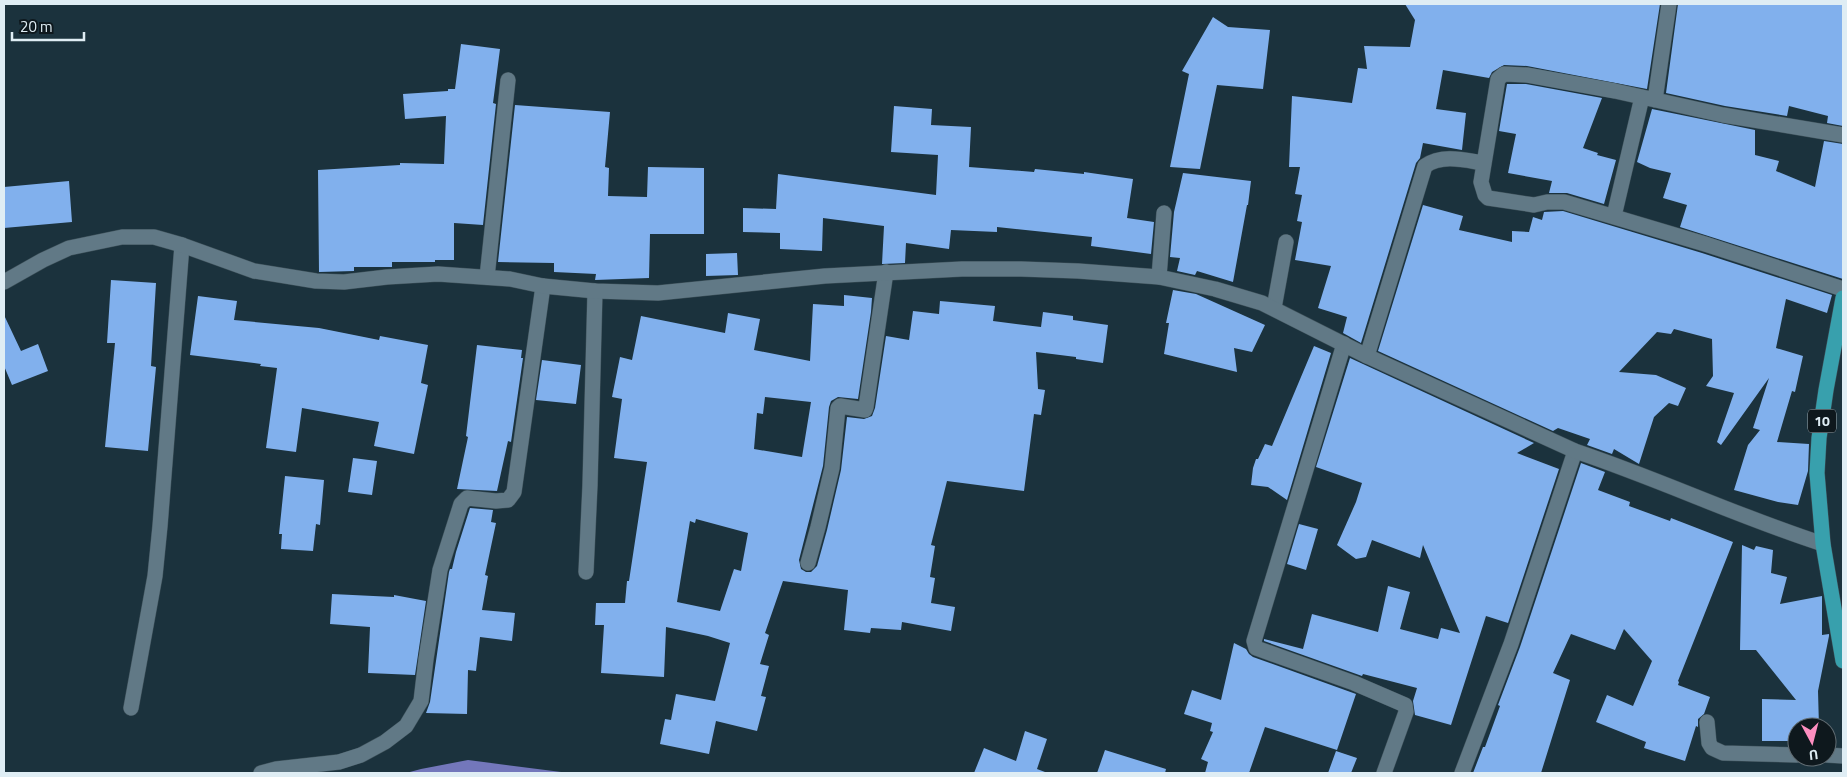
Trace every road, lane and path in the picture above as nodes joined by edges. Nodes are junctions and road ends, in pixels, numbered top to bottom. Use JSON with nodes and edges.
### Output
{"nodes":[{"id":1,"x":1669,"y":4,"type":"edge"},
{"id":2,"x":508,"y":80,"type":"dead end"},
{"id":3,"x":1649,"y":99,"type":"junction"},
{"id":4,"x":1843,"y":135,"type":"edge"},
{"id":5,"x":1483,"y":163,"type":"junction"},
{"id":6,"x":1164,"y":213,"type":"dead end"},
{"id":7,"x":1614,"y":216,"type":"junction"},
{"id":8,"x":1286,"y":242,"type":"dead end"},
{"id":9,"x":182,"y":244,"type":"junction"},
{"id":10,"x":886,"y":272,"type":"junction"},
{"id":11,"x":487,"y":277,"type":"junction"},
{"id":12,"x":1158,"y":277,"type":"junction"},
{"id":13,"x":4,"y":282,"type":"edge"},
{"id":14,"x":543,"y":286,"type":"junction"},
{"id":15,"x":1843,"y":289,"type":"edge"},
{"id":16,"x":595,"y":291,"type":"junction"},
{"id":17,"x":1843,"y":298,"type":"edge"},
{"id":18,"x":1274,"y":308,"type":"junction"},
{"id":19,"x":1344,"y":344,"type":"junction"},
{"id":20,"x":1367,"y":356,"type":"junction"},
{"id":21,"x":1575,"y":451,"type":"junction"},
{"id":22,"x":1823,"y":544,"type":"junction"},
{"id":23,"x":808,"y":562,"type":"dead end"},
{"id":24,"x":586,"y":572,"type":"dead end"},
{"id":25,"x":1840,"y":623,"type":"edge"},
{"id":26,"x":1843,"y":662,"type":"edge"},
{"id":27,"x":131,"y":708,"type":"dead end"},
{"id":28,"x":1707,"y":722,"type":"dead end"},
{"id":29,"x":1787,"y":755,"type":"edge"},
{"id":30,"x":261,"y":773,"type":"edge"},
{"id":31,"x":1384,"y":773,"type":"edge"},
{"id":32,"x":1462,"y":773,"type":"edge"}],
"edges":[{"from":1,"to":3,"type":"street"},
{"from":2,"to":11,"type":"street"},
{"from":3,"to":4,"type":"street"},
{"from":3,"to":5,"type":"street"},
{"from":3,"to":7,"type":"street"},
{"from":5,"to":7,"type":"street"},
{"from":5,"to":20,"type":"street"},
{"from":6,"to":12,"type":"street"},
{"from":7,"to":15,"type":"street"},
{"from":8,"to":18,"type":"street"},
{"from":9,"to":11,"type":"street"},
{"from":9,"to":13,"type":"street"},
{"from":9,"to":27,"type":"street"},
{"from":10,"to":12,"type":"street"},
{"from":10,"to":16,"type":"street"},
{"from":10,"to":23,"type":"street"},
{"from":11,"to":14,"type":"street"},
{"from":12,"to":18,"type":"street"},
{"from":14,"to":16,"type":"street"},
{"from":14,"to":30,"type":"street"},
{"from":16,"to":24,"type":"street"},
{"from":17,"to":22,"type":"highway","number":"10"},
{"from":18,"to":19,"type":"street"},
{"from":19,"to":20,"type":"street"},
{"from":19,"to":31,"type":"street"},
{"from":20,"to":21,"type":"street"},
{"from":21,"to":22,"type":"street"},
{"from":21,"to":32,"type":"street"},
{"from":22,"to":25,"type":"highway","number":"10"},
{"from":25,"to":26,"type":"highway","number":"10"},
{"from":28,"to":29,"type":"street"}]}
